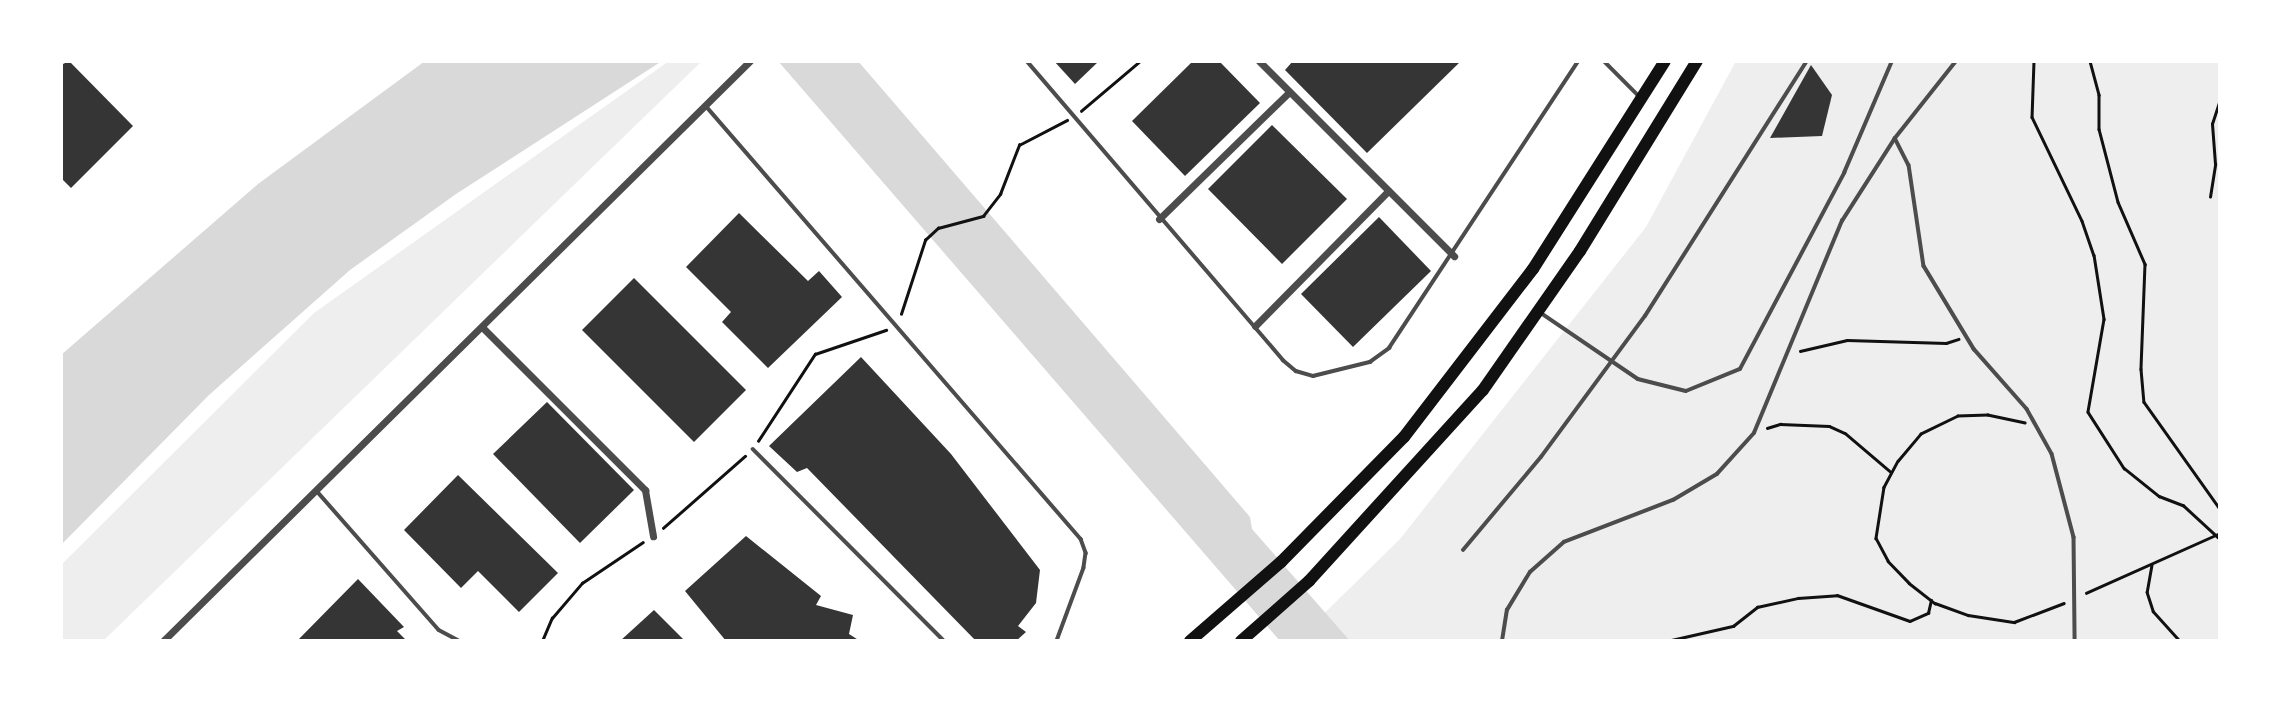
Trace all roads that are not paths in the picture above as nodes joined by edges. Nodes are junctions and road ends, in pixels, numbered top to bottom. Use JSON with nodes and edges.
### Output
{"nodes":[{"id":1,"x":1027,"y":61,"type":"edge"},
{"id":2,"x":1259,"y":61,"type":"edge"},
{"id":3,"x":1578,"y":61,"type":"edge"},
{"id":4,"x":1604,"y":61,"type":"edge"},
{"id":5,"x":1665,"y":61,"type":"edge"},
{"id":6,"x":1697,"y":61,"type":"edge"},
{"id":7,"x":1807,"y":61,"type":"edge"},
{"id":8,"x":1892,"y":61,"type":"edge"},
{"id":9,"x":1956,"y":61,"type":"edge"},
{"id":10,"x":750,"y":62,"type":"edge"},
{"id":11,"x":1289,"y":92,"type":"junction"},
{"id":12,"x":1642,"y":99,"type":"junction"},
{"id":13,"x":706,"y":106,"type":"junction"},
{"id":14,"x":1895,"y":138,"type":"junction"},
{"id":15,"x":1388,"y":191,"type":"junction"},
{"id":16,"x":1159,"y":219,"type":"junction"},
{"id":17,"x":1454,"y":256,"type":"junction"},
{"id":18,"x":1540,"y":312,"type":"junction"},
{"id":19,"x":1255,"y":326,"type":"junction"},
{"id":20,"x":482,"y":327,"type":"junction"},
{"id":21,"x":1611,"y":362,"type":"junction"},
{"id":22,"x":753,"y":449,"type":"road end"},
{"id":23,"x":316,"y":490,"type":"junction"},
{"id":24,"x":653,"y":536,"type":"road end"},
{"id":25,"x":1463,"y":550,"type":"dead end"},
{"id":26,"x":163,"y":641,"type":"edge"},
{"id":27,"x":460,"y":641,"type":"edge"},
{"id":28,"x":944,"y":641,"type":"edge"},
{"id":29,"x":1056,"y":641,"type":"edge"},
{"id":30,"x":1191,"y":641,"type":"edge"},
{"id":31,"x":1241,"y":641,"type":"edge"},
{"id":32,"x":1502,"y":641,"type":"edge"},
{"id":33,"x":2075,"y":641,"type":"edge"}],
"edges":[{"from":1,"to":16,"type":"lane"},
{"from":2,"to":11,"type":"street"},
{"from":3,"to":17,"type":"lane"},
{"from":4,"to":12,"type":"lane"},
{"from":5,"to":12,"type":"main road"},
{"from":6,"to":18,"type":"main road"},
{"from":7,"to":21,"type":"lane"},
{"from":8,"to":21,"type":"lane"},
{"from":9,"to":14,"type":"lane"},
{"from":10,"to":13,"type":"street"},
{"from":11,"to":15,"type":"street"},
{"from":11,"to":16,"type":"street"},
{"from":12,"to":30,"type":"main road"},
{"from":13,"to":20,"type":"street"},
{"from":13,"to":29,"type":"lane"},
{"from":14,"to":32,"type":"lane"},
{"from":14,"to":33,"type":"lane"},
{"from":15,"to":17,"type":"street"},
{"from":15,"to":19,"type":"street"},
{"from":16,"to":19,"type":"lane"},
{"from":17,"to":19,"type":"lane"},
{"from":18,"to":21,"type":"lane"},
{"from":18,"to":31,"type":"main road"},
{"from":20,"to":23,"type":"street"},
{"from":20,"to":24,"type":"street"},
{"from":21,"to":25,"type":"lane"},
{"from":22,"to":28,"type":"lane"},
{"from":23,"to":26,"type":"street"},
{"from":23,"to":27,"type":"lane"}]}
